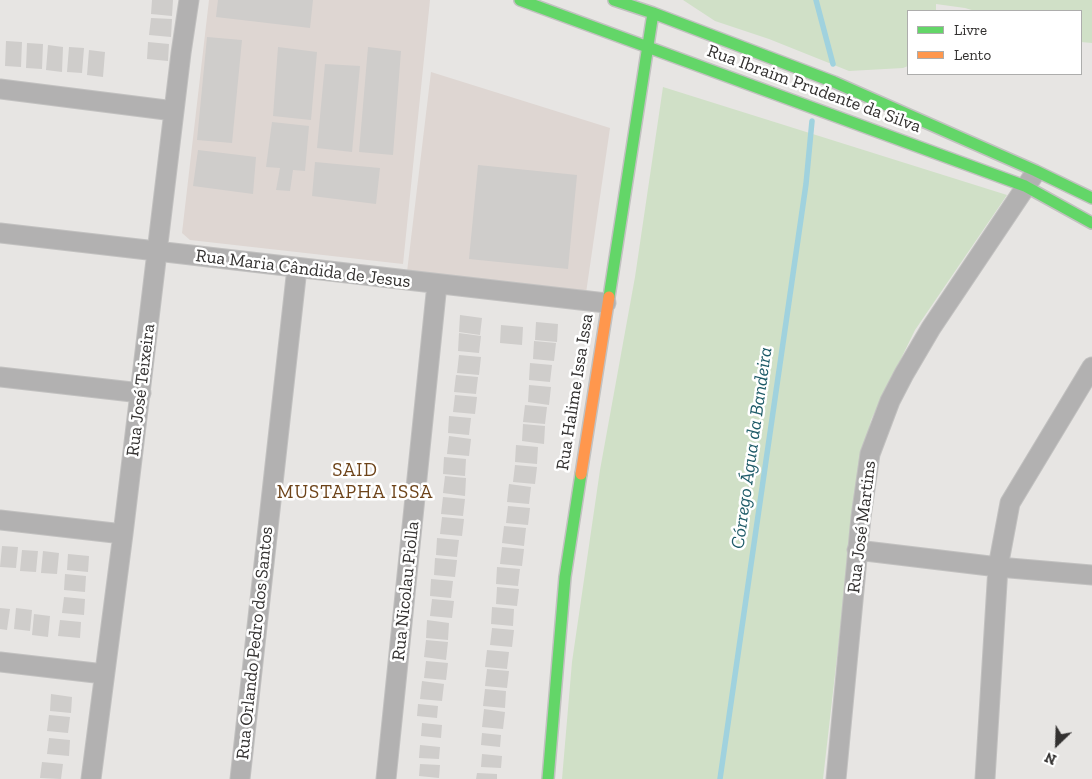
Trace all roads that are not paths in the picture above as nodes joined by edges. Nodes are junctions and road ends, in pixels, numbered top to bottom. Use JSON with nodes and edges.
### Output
{"nodes":[{"id":1,"x":189,"y":0,"type":"edge"},
{"id":2,"x":520,"y":0,"type":"edge"},
{"id":3,"x":614,"y":0,"type":"edge"},
{"id":4,"x":641,"y":0,"type":"edge"},
{"id":5,"x":653,"y":13,"type":"junction"},
{"id":6,"x":648,"y":46,"type":"junction"},
{"id":7,"x":0,"y":89,"type":"edge"},
{"id":8,"x":174,"y":111,"type":"junction"},
{"id":9,"x":1036,"y":171,"type":"junction"},
{"id":10,"x":1025,"y":186,"type":"junction"},
{"id":11,"x":1092,"y":198,"type":"edge"},
{"id":12,"x":1092,"y":223,"type":"edge"},
{"id":13,"x":0,"y":233,"type":"edge"},
{"id":14,"x":157,"y":252,"type":"junction"},
{"id":15,"x":297,"y":268,"type":"junction"},
{"id":16,"x":437,"y":284,"type":"junction"},
{"id":17,"x":606,"y":303,"type":"junction"},
{"id":18,"x":1092,"y":367,"type":"edge"},
{"id":19,"x":0,"y":377,"type":"edge"},
{"id":20,"x":141,"y":393,"type":"junction"},
{"id":21,"x":0,"y":520,"type":"edge"},
{"id":22,"x":123,"y":534,"type":"junction"},
{"id":23,"x":858,"y":550,"type":"junction"},
{"id":24,"x":998,"y":567,"type":"junction"},
{"id":25,"x":1092,"y":575,"type":"edge"},
{"id":26,"x":0,"y":662,"type":"edge"},
{"id":27,"x":104,"y":674,"type":"junction"},
{"id":28,"x":90,"y":779,"type":"edge"},
{"id":29,"x":240,"y":779,"type":"edge"},
{"id":30,"x":386,"y":779,"type":"edge"},
{"id":31,"x":548,"y":779,"type":"edge"},
{"id":32,"x":836,"y":779,"type":"edge"},
{"id":33,"x":984,"y":779,"type":"edge"}],
"edges":[{"from":1,"to":8,"type":"street","name":"Rua José Teixeira"},
{"from":2,"to":6,"type":"street","name":"Rua Ibraim Prudente da Silva"},
{"from":3,"to":5,"type":"street","name":"Rua Ibraim Prudente da Silva"},
{"from":4,"to":5,"type":"street"},
{"from":5,"to":6,"type":"street","name":"Rua Halime Issa Issa"},
{"from":5,"to":9,"type":"street","name":"Rua Ibraim Prudente da Silva"},
{"from":6,"to":10,"type":"street","name":"Rua Ibraim Prudente da Silva"},
{"from":6,"to":17,"type":"street","name":"Rua Halime Issa Issa"},
{"from":7,"to":8,"type":"street"},
{"from":8,"to":14,"type":"street","name":"Rua José Teixeira"},
{"from":9,"to":10,"type":"street","name":"Rua José Martins"},
{"from":9,"to":11,"type":"street","name":"Rua Ibraim Prudente da Silva"},
{"from":10,"to":12,"type":"street","name":"Rua Ibraim Prudente da Silva"},
{"from":10,"to":23,"type":"street","name":"Rua José Martins"},
{"from":13,"to":14,"type":"street","name":"Rua Maria Cândida de Jesus"},
{"from":14,"to":15,"type":"street","name":"Rua Maria Cândida de Jesus"},
{"from":14,"to":20,"type":"street","name":"Rua José Teixeira"},
{"from":15,"to":16,"type":"street","name":"Rua Maria Cândida de Jesus"},
{"from":15,"to":29,"type":"street","name":"Rua Orlando Pedro dos Santos"},
{"from":16,"to":17,"type":"street","name":"Rua Maria Cândida de Jesus"},
{"from":16,"to":30,"type":"street","name":"Rua Nicolau Piolla"},
{"from":17,"to":31,"type":"street","name":"Rua Halime Issa Issa"},
{"from":18,"to":24,"type":"street"},
{"from":19,"to":20,"type":"street"},
{"from":20,"to":22,"type":"street","name":"Rua José Teixeira"},
{"from":21,"to":22,"type":"street"},
{"from":22,"to":27,"type":"street","name":"Rua José Teixeira"},
{"from":23,"to":24,"type":"street"},
{"from":23,"to":32,"type":"street","name":"Rua José Martins"},
{"from":24,"to":25,"type":"street"},
{"from":24,"to":33,"type":"street"},
{"from":26,"to":27,"type":"street"},
{"from":27,"to":28,"type":"street","name":"Rua José Teixeira"}]}
